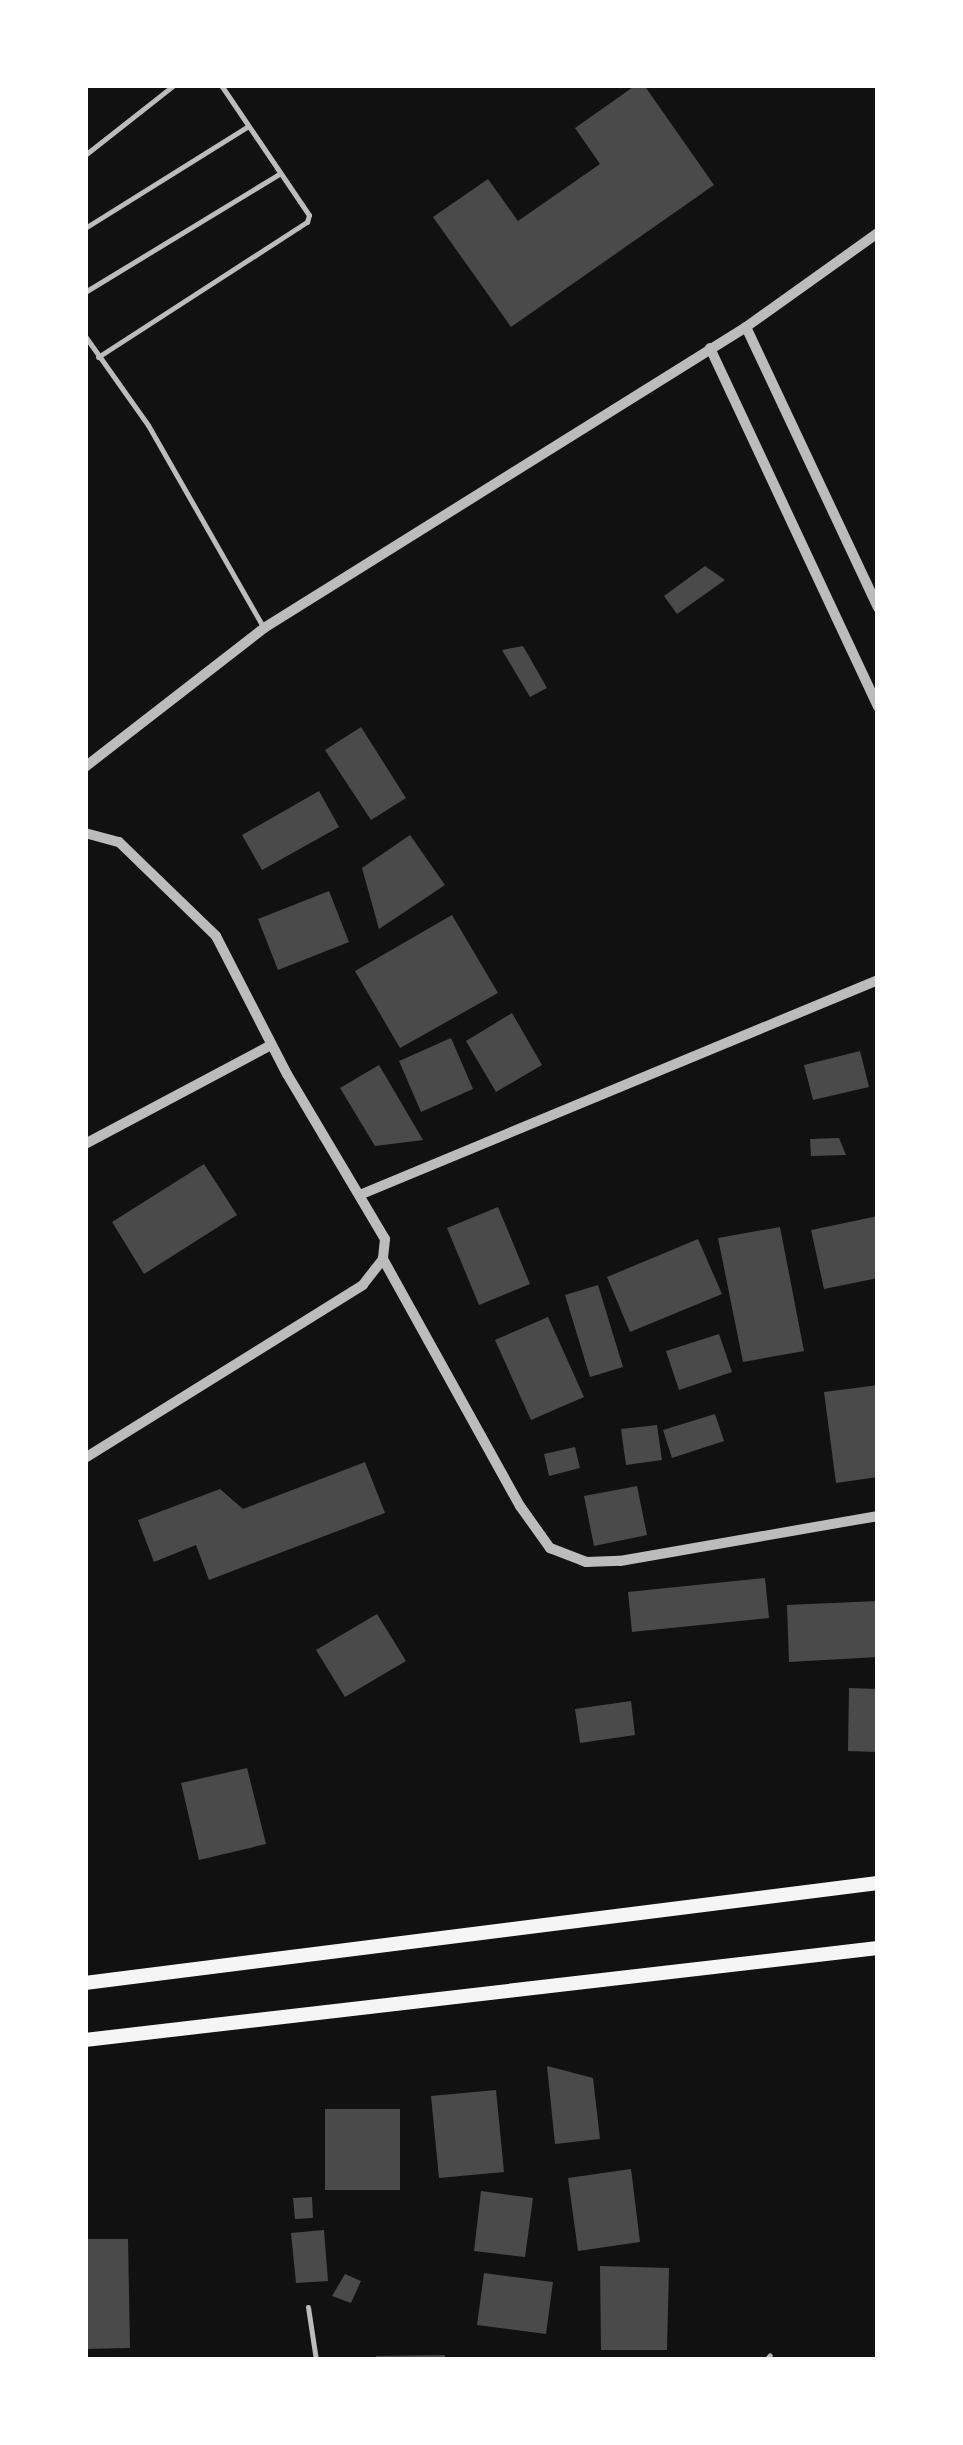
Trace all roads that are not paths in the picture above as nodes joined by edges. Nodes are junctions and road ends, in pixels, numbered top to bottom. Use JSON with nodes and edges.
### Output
{"nodes":[{"id":1,"x":174,"y":85,"type":"edge"},
{"id":2,"x":220,"y":85,"type":"edge"},
{"id":3,"x":248,"y":126,"type":"junction"},
{"id":4,"x":85,"y":155,"type":"edge"},
{"id":5,"x":278,"y":174,"type":"junction"},
{"id":6,"x":85,"y":228,"type":"edge"},
{"id":7,"x":878,"y":233,"type":"edge"},
{"id":8,"x":85,"y":292,"type":"edge"},
{"id":9,"x":746,"y":327,"type":"junction"},
{"id":10,"x":85,"y":336,"type":"edge"},
{"id":11,"x":710,"y":348,"type":"junction"},
{"id":12,"x":98,"y":356,"type":"junction"},
{"id":13,"x":878,"y":608,"type":"edge"},
{"id":14,"x":264,"y":628,"type":"junction"},
{"id":15,"x":878,"y":706,"type":"edge"},
{"id":16,"x":85,"y":767,"type":"edge"},
{"id":17,"x":85,"y":832,"type":"edge"},
{"id":18,"x":878,"y":980,"type":"edge"},
{"id":19,"x":270,"y":1044,"type":"junction"},
{"id":20,"x":85,"y":1144,"type":"edge"},
{"id":21,"x":362,"y":1194,"type":"junction"},
{"id":22,"x":383,"y":1258,"type":"junction"},
{"id":23,"x":85,"y":1458,"type":"edge"},
{"id":24,"x":878,"y":1516,"type":"edge"},
{"id":25,"x":878,"y":1883,"type":"edge"},
{"id":26,"x":878,"y":1948,"type":"edge"},
{"id":27,"x":85,"y":1983,"type":"edge"},
{"id":28,"x":85,"y":2040,"type":"edge"},
{"id":29,"x":308,"y":2307,"type":"dead end"},
{"id":30,"x":316,"y":2360,"type":"edge"}],
"edges":[{"from":1,"to":4,"type":"lane"},
{"from":2,"to":3,"type":"lane"},
{"from":3,"to":5,"type":"lane"},
{"from":3,"to":6,"type":"lane"},
{"from":5,"to":8,"type":"lane"},
{"from":5,"to":12,"type":"lane"},
{"from":7,"to":9,"type":"street"},
{"from":9,"to":11,"type":"street"},
{"from":9,"to":13,"type":"street"},
{"from":10,"to":12,"type":"lane"},
{"from":11,"to":14,"type":"street"},
{"from":11,"to":15,"type":"street"},
{"from":12,"to":14,"type":"lane"},
{"from":14,"to":16,"type":"street"},
{"from":17,"to":19,"type":"street"},
{"from":18,"to":21,"type":"street"},
{"from":19,"to":20,"type":"street"},
{"from":19,"to":21,"type":"street"},
{"from":21,"to":22,"type":"street"},
{"from":22,"to":23,"type":"street"},
{"from":22,"to":24,"type":"street"},
{"from":25,"to":27,"type":"main road"},
{"from":26,"to":28,"type":"main road"},
{"from":29,"to":30,"type":"lane"}]}
